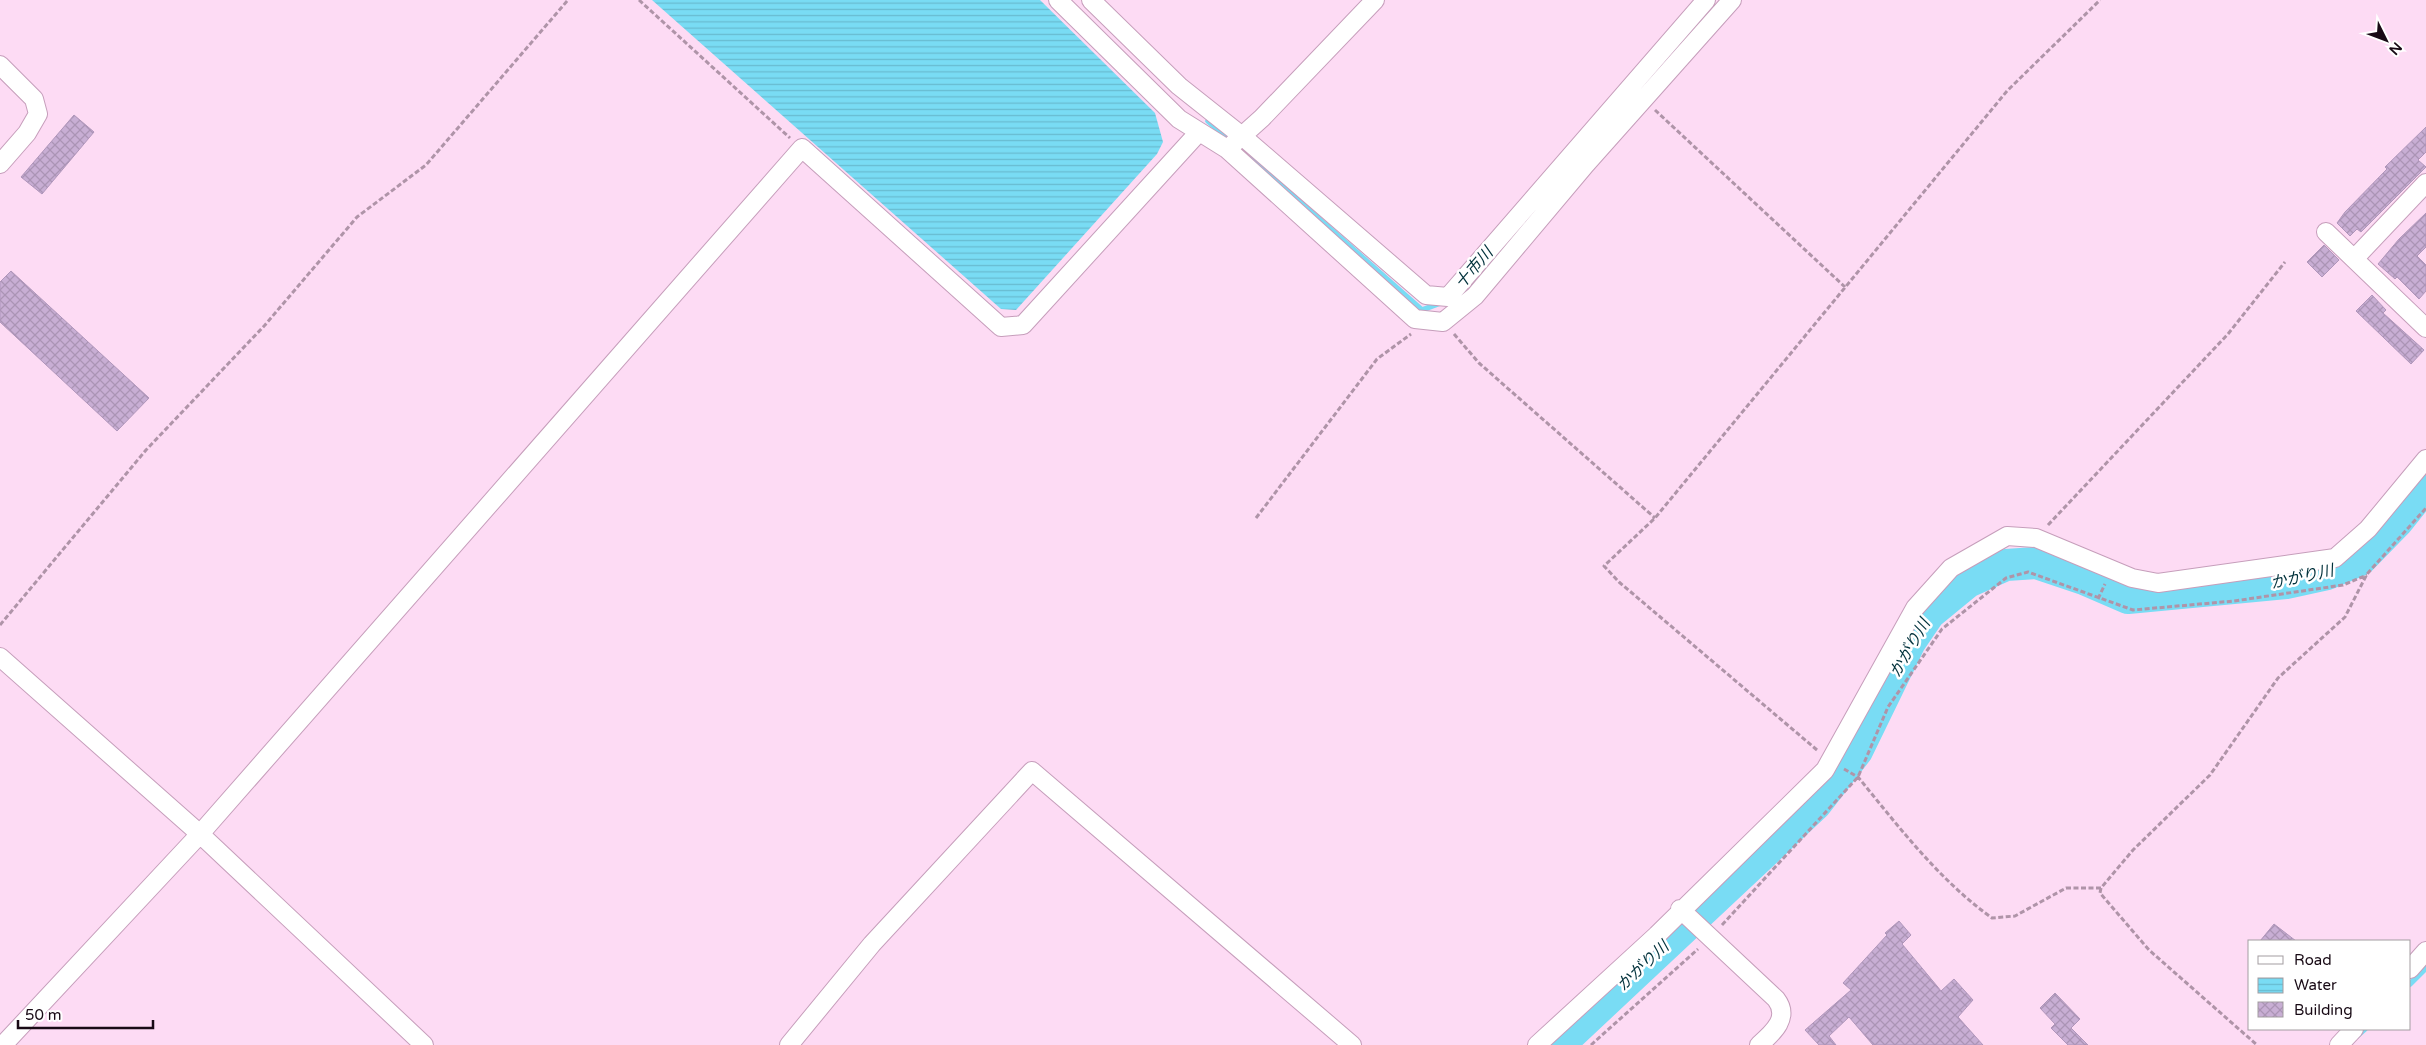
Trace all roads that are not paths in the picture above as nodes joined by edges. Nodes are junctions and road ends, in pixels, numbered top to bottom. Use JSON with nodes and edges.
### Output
{"nodes":[{"id":1,"x":1058,"y":0,"type":"edge"},
{"id":2,"x":1091,"y":0,"type":"edge"},
{"id":3,"x":1375,"y":0,"type":"edge"},
{"id":4,"x":1706,"y":0,"type":"edge"},
{"id":5,"x":1732,"y":0,"type":"edge"},
{"id":6,"x":0,"y":65,"type":"edge"},
{"id":7,"x":1199,"y":132,"type":"junction"},
{"id":8,"x":1242,"y":136,"type":"junction"},
{"id":9,"x":1227,"y":149,"type":"junction"},
{"id":10,"x":0,"y":164,"type":"edge"},
{"id":11,"x":2426,"y":183,"type":"edge"},
{"id":12,"x":2326,"y":232,"type":"dead end"},
{"id":13,"x":2354,"y":259,"type":"junction"},
{"id":14,"x":2424,"y":323,"type":"edge"},
{"id":15,"x":2426,"y":459,"type":"edge"},
{"id":16,"x":0,"y":657,"type":"edge"},
{"id":17,"x":200,"y":834,"type":"junction"},
{"id":18,"x":1680,"y":910,"type":"junction"},
{"id":19,"x":2426,"y":951,"type":"edge"},
{"id":20,"x":2411,"y":968,"type":"edge"},
{"id":21,"x":2353,"y":1030,"type":"edge"},
{"id":22,"x":1765,"y":1043,"type":"edge"},
{"id":23,"x":3,"y":1045,"type":"edge"},
{"id":24,"x":424,"y":1045,"type":"edge"},
{"id":25,"x":788,"y":1045,"type":"edge"},
{"id":26,"x":1352,"y":1045,"type":"edge"},
{"id":27,"x":1538,"y":1045,"type":"edge"},
{"id":28,"x":2339,"y":1045,"type":"edge"}],
"edges":[{"from":1,"to":7,"type":"street"},
{"from":2,"to":8,"type":"street"},
{"from":3,"to":8,"type":"street"},
{"from":4,"to":8,"type":"street"},
{"from":5,"to":9,"type":"street"},
{"from":6,"to":10,"type":"street"},
{"from":7,"to":9,"type":"street"},
{"from":7,"to":17,"type":"street"},
{"from":8,"to":9,"type":"street"},
{"from":11,"to":13,"type":"street"},
{"from":12,"to":13,"type":"street"},
{"from":13,"to":14,"type":"street"},
{"from":15,"to":18,"type":"street"},
{"from":16,"to":17,"type":"street"},
{"from":17,"to":23,"type":"street"},
{"from":17,"to":24,"type":"street"},
{"from":18,"to":22,"type":"street"},
{"from":18,"to":27,"type":"street"},
{"from":19,"to":20,"type":"street"},
{"from":21,"to":28,"type":"street"},
{"from":25,"to":26,"type":"street"}]}
